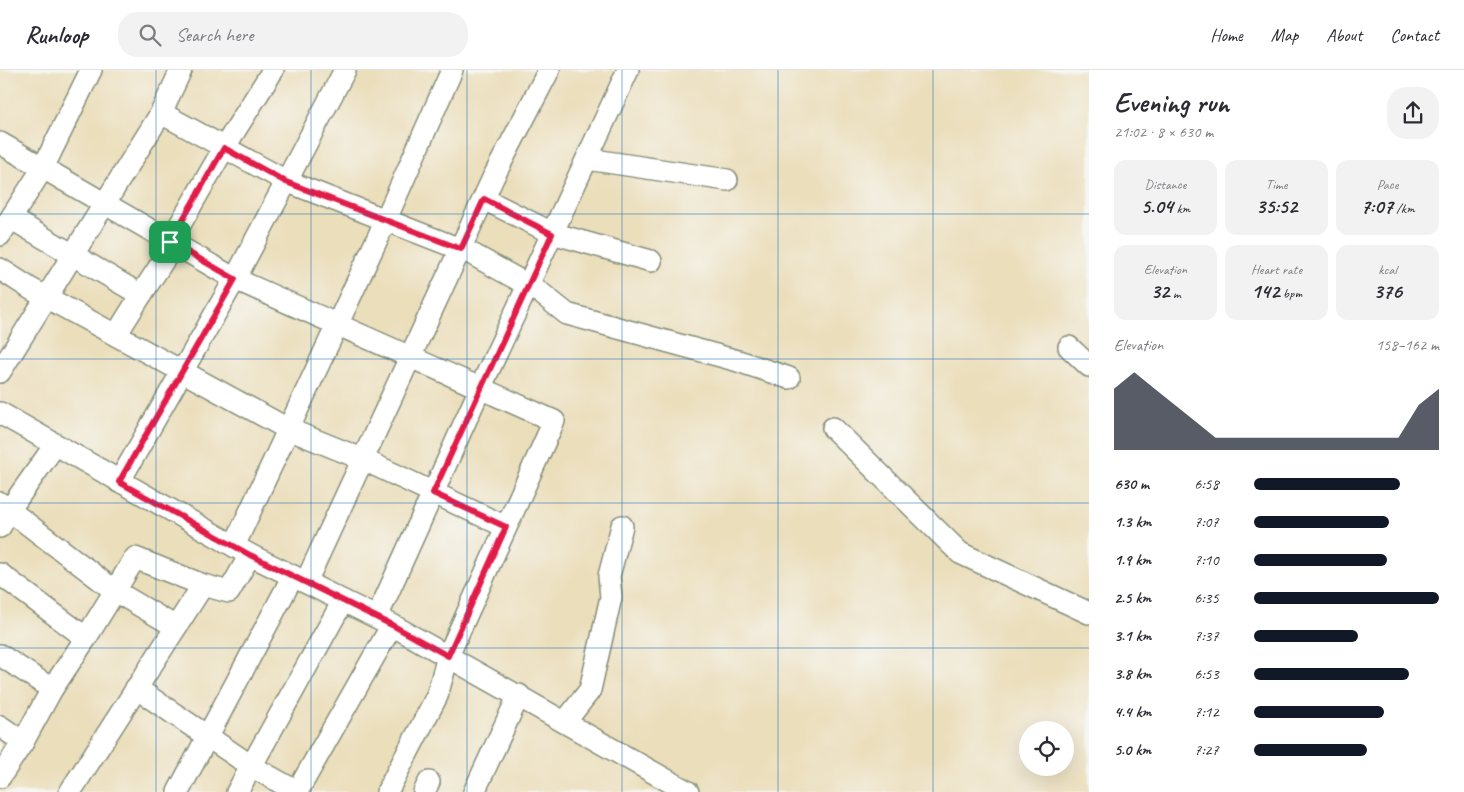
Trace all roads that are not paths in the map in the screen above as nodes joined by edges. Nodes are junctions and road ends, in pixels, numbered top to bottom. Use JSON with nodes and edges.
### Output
{"nodes":[{"id":1,"x":91,"y":70,"type":"edge"},
{"id":2,"x":181,"y":70,"type":"edge"},
{"id":3,"x":273,"y":70,"type":"edge"},
{"id":4,"x":345,"y":70,"type":"edge"},
{"id":5,"x":452,"y":70,"type":"edge"},
{"id":6,"x":549,"y":70,"type":"edge"},
{"id":7,"x":628,"y":70,"type":"edge"},
{"id":8,"x":161,"y":113,"type":"junction"},
{"id":9,"x":0,"y":143,"type":"edge"},
{"id":10,"x":224,"y":148,"type":"junction"},
{"id":11,"x":586,"y":159,"type":"junction"},
{"id":12,"x":43,"y":168,"type":"junction"},
{"id":13,"x":727,"y":180,"type":"dead end"},
{"id":14,"x":286,"y":182,"type":"junction"},
{"id":15,"x":484,"y":199,"type":"junction"},
{"id":16,"x":105,"y":205,"type":"junction"},
{"id":17,"x":386,"y":220,"type":"junction"},
{"id":18,"x":6,"y":227,"type":"edge"},
{"id":19,"x":552,"y":234,"type":"junction"},
{"id":20,"x":170,"y":242,"type":"junction"},
{"id":21,"x":461,"y":249,"type":"junction"},
{"id":22,"x":74,"y":256,"type":"junction"},
{"id":23,"x":651,"y":261,"type":"dead end"},
{"id":24,"x":0,"y":268,"type":"edge"},
{"id":25,"x":235,"y":279,"type":"junction"},
{"id":26,"x":528,"y":285,"type":"junction"},
{"id":27,"x":142,"y":294,"type":"junction"},
{"id":28,"x":47,"y":298,"type":"junction"},
{"id":29,"x":338,"y":325,"type":"junction"},
{"id":30,"x":116,"y":335,"type":"junction"},
{"id":31,"x":1069,"y":347,"type":"dead end"},
{"id":32,"x":410,"y":357,"type":"junction"},
{"id":33,"x":1089,"y":366,"type":"edge"},
{"id":34,"x":182,"y":371,"type":"junction"},
{"id":35,"x":0,"y":372,"type":"edge"},
{"id":36,"x":790,"y":378,"type":"dead end"},
{"id":37,"x":480,"y":388,"type":"junction"},
{"id":38,"x":0,"y":413,"type":"edge"},
{"id":39,"x":833,"y":428,"type":"dead end"},
{"id":40,"x":289,"y":429,"type":"junction"},
{"id":41,"x":55,"y":446,"type":"junction"},
{"id":42,"x":362,"y":459,"type":"junction"},
{"id":43,"x":119,"y":482,"type":"junction"},
{"id":44,"x":433,"y":493,"type":"junction"},
{"id":45,"x":3,"y":513,"type":"edge"},
{"id":46,"x":622,"y":526,"type":"dead end"},
{"id":47,"x":506,"y":527,"type":"junction"},
{"id":48,"x":242,"y":551,"type":"junction"},
{"id":49,"x":0,"y":574,"type":"edge"},
{"id":50,"x":300,"y":579,"type":"junction"},
{"id":51,"x":203,"y":585,"type":"junction"},
{"id":52,"x":115,"y":591,"type":"junction"},
{"id":53,"x":344,"y":600,"type":"junction"},
{"id":54,"x":1089,"y":613,"type":"edge"},
{"id":55,"x":385,"y":621,"type":"junction"},
{"id":56,"x":176,"y":626,"type":"junction"},
{"id":57,"x":86,"y":638,"type":"junction"},
{"id":58,"x":0,"y":655,"type":"edge"},
{"id":59,"x":448,"y":656,"type":"junction"},
{"id":60,"x":136,"y":688,"type":"junction"},
{"id":61,"x":52,"y":689,"type":"junction"},
{"id":62,"x":519,"y":695,"type":"junction"},
{"id":63,"x":565,"y":722,"type":"junction"},
{"id":64,"x":0,"y":726,"type":"edge"},
{"id":65,"x":209,"y":737,"type":"junction"},
{"id":66,"x":23,"y":742,"type":"junction"},
{"id":67,"x":251,"y":766,"type":"junction"},
{"id":68,"x":0,"y":777,"type":"edge"},
{"id":69,"x":70,"y":792,"type":"edge"},
{"id":70,"x":178,"y":792,"type":"edge"},
{"id":71,"x":236,"y":792,"type":"edge"},
{"id":72,"x":297,"y":792,"type":"edge"},
{"id":73,"x":387,"y":792,"type":"edge"},
{"id":74,"x":474,"y":792,"type":"edge"},
{"id":75,"x":688,"y":792,"type":"edge"}],
"edges":[{"from":1,"to":12,"type":"street"},
{"from":2,"to":8,"type":"street"},
{"from":3,"to":10,"type":"street"},
{"from":4,"to":14,"type":"street"},
{"from":5,"to":17,"type":"street"},
{"from":6,"to":15,"type":"street"},
{"from":7,"to":11,"type":"street"},
{"from":8,"to":10,"type":"street"},
{"from":8,"to":16,"type":"street"},
{"from":9,"to":12,"type":"street"},
{"from":10,"to":14,"type":"street"},
{"from":10,"to":20,"type":"street"},
{"from":11,"to":13,"type":"street"},
{"from":11,"to":19,"type":"street"},
{"from":12,"to":16,"type":"street"},
{"from":12,"to":18,"type":"street"},
{"from":14,"to":17,"type":"street"},
{"from":14,"to":25,"type":"street"},
{"from":15,"to":19,"type":"street"},
{"from":15,"to":21,"type":"street"},
{"from":16,"to":20,"type":"street"},
{"from":16,"to":22,"type":"street"},
{"from":17,"to":21,"type":"street"},
{"from":17,"to":29,"type":"street"},
{"from":18,"to":22,"type":"street"},
{"from":19,"to":23,"type":"street"},
{"from":19,"to":26,"type":"street"},
{"from":20,"to":25,"type":"street"},
{"from":20,"to":27,"type":"street"},
{"from":21,"to":26,"type":"street"},
{"from":21,"to":32,"type":"street"},
{"from":22,"to":27,"type":"street"},
{"from":22,"to":28,"type":"street"},
{"from":24,"to":28,"type":"street"},
{"from":25,"to":29,"type":"street"},
{"from":25,"to":34,"type":"street"},
{"from":26,"to":36,"type":"street"},
{"from":26,"to":37,"type":"street"},
{"from":27,"to":30,"type":"street"},
{"from":28,"to":30,"type":"street"},
{"from":28,"to":35,"type":"street"},
{"from":29,"to":32,"type":"street"},
{"from":29,"to":40,"type":"street"},
{"from":30,"to":34,"type":"street"},
{"from":31,"to":33,"type":"street"},
{"from":32,"to":37,"type":"street"},
{"from":32,"to":42,"type":"street"},
{"from":34,"to":40,"type":"street"},
{"from":34,"to":43,"type":"street"},
{"from":37,"to":44,"type":"street"},
{"from":37,"to":47,"type":"street"},
{"from":38,"to":41,"type":"street"},
{"from":39,"to":54,"type":"street"},
{"from":40,"to":42,"type":"street"},
{"from":40,"to":48,"type":"street"},
{"from":41,"to":43,"type":"street"},
{"from":41,"to":45,"type":"street"},
{"from":42,"to":44,"type":"street"},
{"from":42,"to":50,"type":"street"},
{"from":43,"to":48,"type":"street"},
{"from":44,"to":47,"type":"street"},
{"from":44,"to":55,"type":"street"},
{"from":45,"to":52,"type":"street"},
{"from":46,"to":63,"type":"street"},
{"from":47,"to":59,"type":"street"},
{"from":48,"to":50,"type":"street"},
{"from":48,"to":51,"type":"street"},
{"from":49,"to":57,"type":"street"},
{"from":50,"to":53,"type":"street"},
{"from":50,"to":65,"type":"street"},
{"from":51,"to":52,"type":"street"},
{"from":51,"to":56,"type":"street"},
{"from":52,"to":56,"type":"street"},
{"from":52,"to":57,"type":"street"},
{"from":53,"to":55,"type":"street"},
{"from":53,"to":67,"type":"street"},
{"from":55,"to":59,"type":"street"},
{"from":55,"to":72,"type":"street"},
{"from":56,"to":60,"type":"street"},
{"from":57,"to":61,"type":"street"},
{"from":58,"to":61,"type":"street"},
{"from":59,"to":62,"type":"street"},
{"from":59,"to":73,"type":"street"},
{"from":60,"to":65,"type":"street"},
{"from":60,"to":69,"type":"street"},
{"from":61,"to":66,"type":"street"},
{"from":62,"to":63,"type":"street"},
{"from":62,"to":74,"type":"street"},
{"from":63,"to":75,"type":"street"},
{"from":64,"to":66,"type":"street"},
{"from":65,"to":67,"type":"street"},
{"from":65,"to":70,"type":"street"},
{"from":66,"to":68,"type":"street"},
{"from":67,"to":71,"type":"street"},
{"from":67,"to":72,"type":"street"}]}
